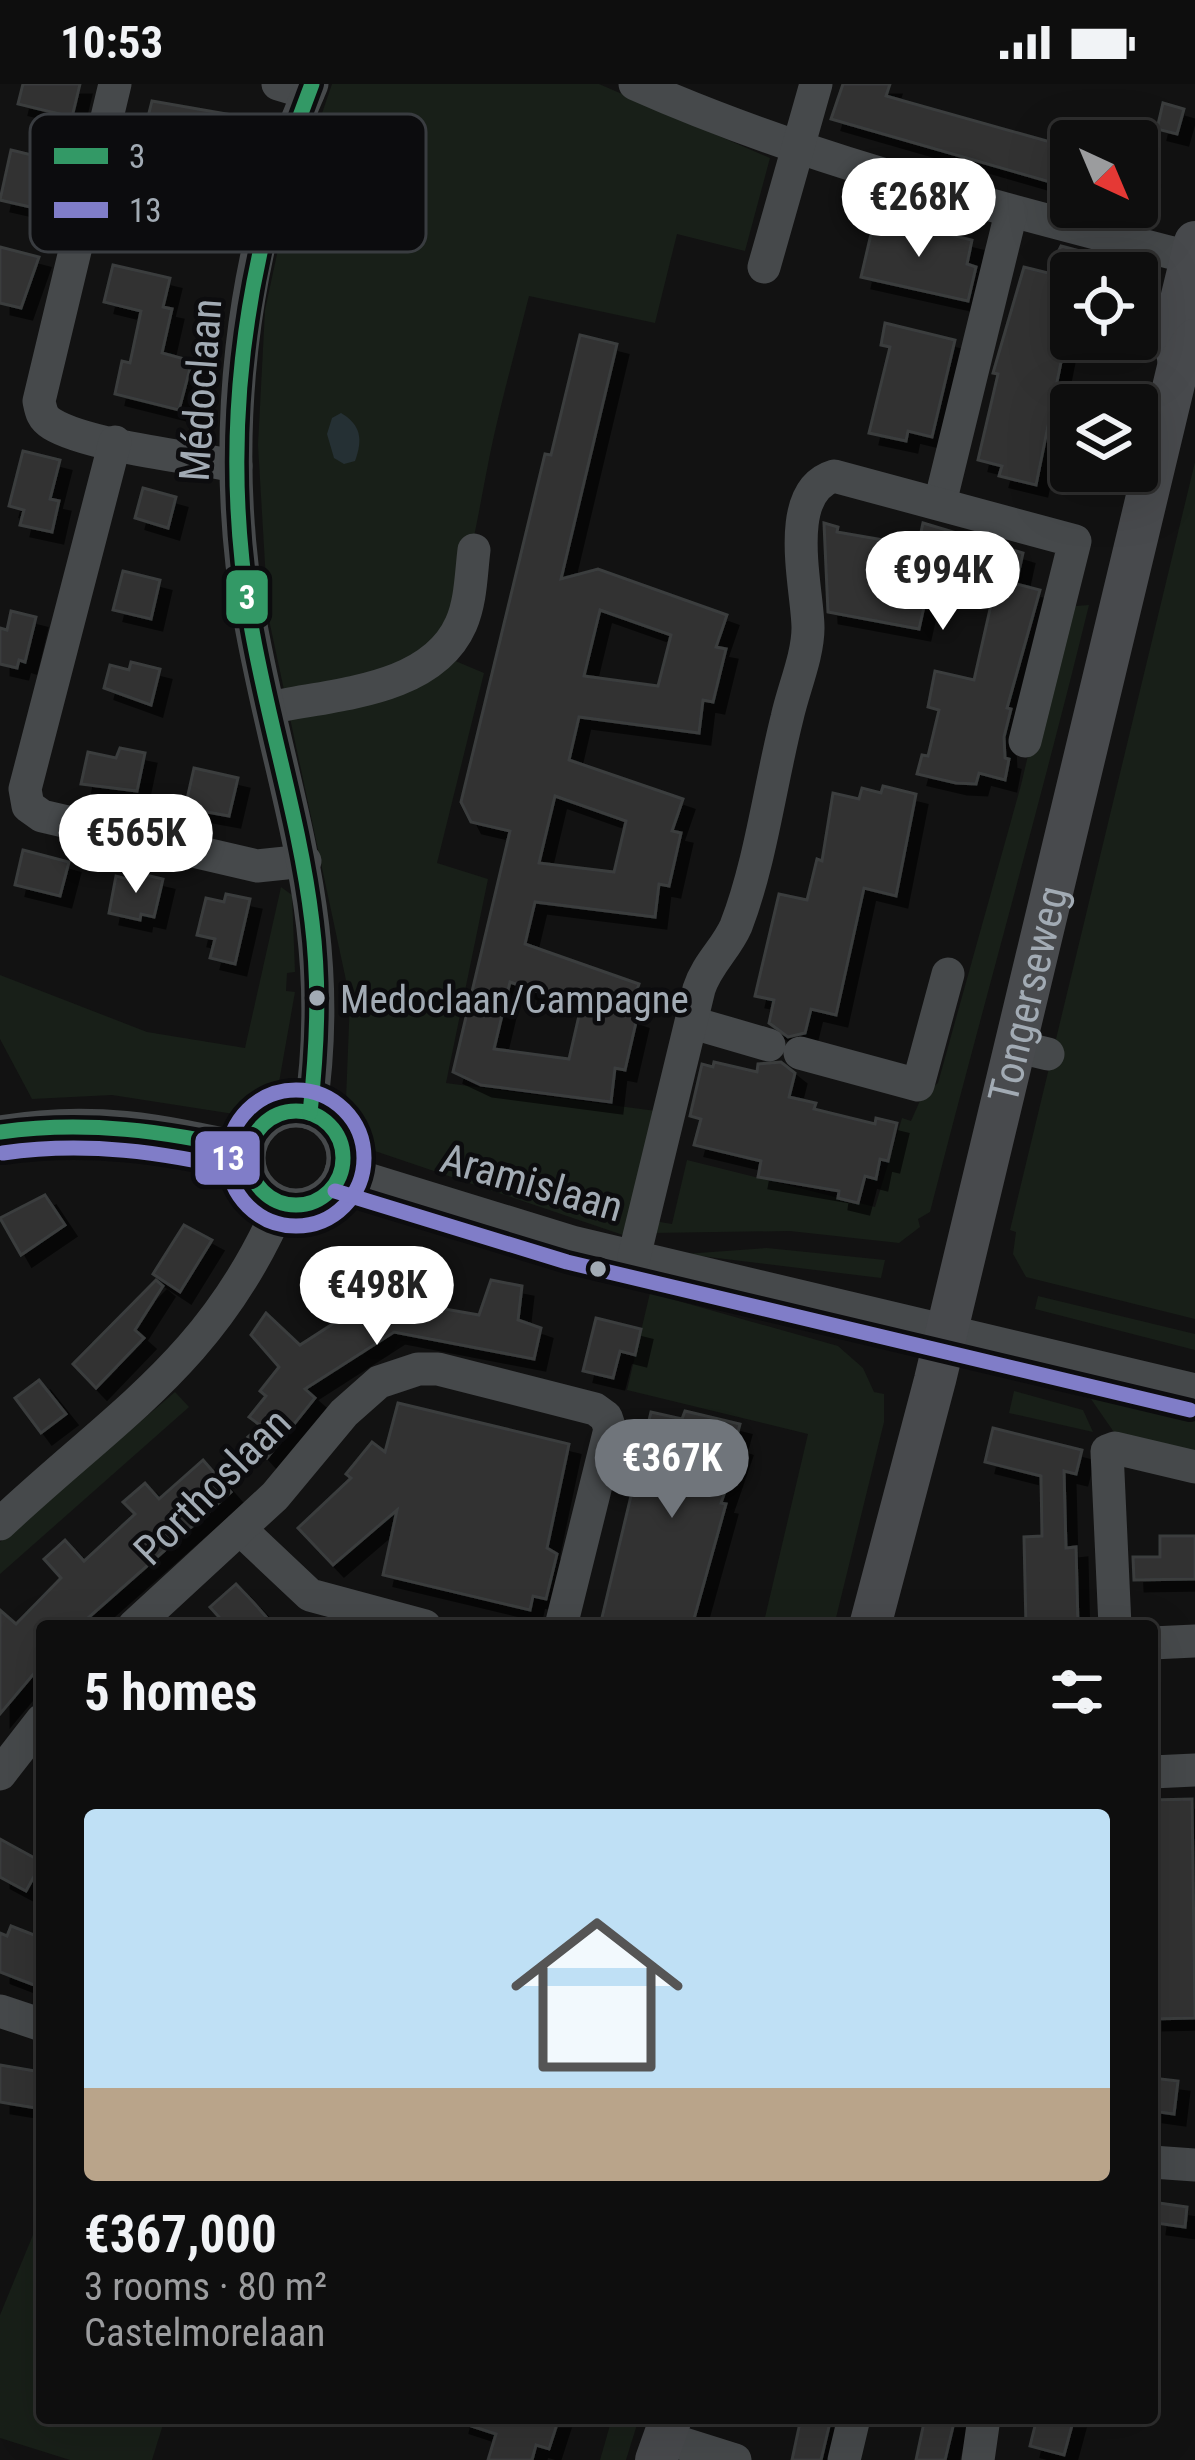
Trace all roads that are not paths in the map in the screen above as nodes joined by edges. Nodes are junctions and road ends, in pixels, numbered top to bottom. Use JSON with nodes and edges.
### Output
{"nodes":[{"id":1,"x":115,"y":84,"type":"edge"},
{"id":2,"x":634,"y":84,"type":"edge"},
{"id":3,"x":816,"y":84,"type":"edge"},
{"id":4,"x":108,"y":114,"type":"edge"},
{"id":5,"x":795,"y":148,"type":"junction"},
{"id":6,"x":1011,"y":213,"type":"junction"},
{"id":7,"x":75,"y":252,"type":"edge"},
{"id":8,"x":258,"y":252,"type":"edge"},
{"id":9,"x":1194,"y":253,"type":"edge"},
{"id":10,"x":764,"y":267,"type":"dead end"},
{"id":11,"x":1189,"y":357,"type":"edge"},
{"id":12,"x":115,"y":442,"type":"junction"},
{"id":13,"x":236,"y":466,"type":"junction"},
{"id":14,"x":940,"y":503,"type":"junction"},
{"id":15,"x":474,"y":550,"type":"dead end"},
{"id":16,"x":269,"y":708,"type":"junction"},
{"id":17,"x":1025,"y":740,"type":"dead end"},
{"id":18,"x":305,"y":861,"type":"junction"},
{"id":19,"x":948,"y":974,"type":"dead end"},
{"id":20,"x":693,"y":1023,"type":"junction"},
{"id":21,"x":310,"y":1113,"type":"junction"},
{"id":22,"x":0,"y":1132,"type":"edge"},
{"id":23,"x":249,"y":1150,"type":"junction"},
{"id":24,"x":341,"y":1171,"type":"junction"},
{"id":25,"x":281,"y":1203,"type":"junction"},
{"id":26,"x":634,"y":1258,"type":"junction"},
{"id":27,"x":950,"y":1318,"type":"junction"},
{"id":28,"x":1195,"y":1369,"type":"edge"},
{"id":29,"x":1195,"y":1390,"type":"edge"},
{"id":30,"x":1195,"y":1467,"type":"edge"},
{"id":31,"x":0,"y":1524,"type":"edge"},
{"id":32,"x":240,"y":1529,"type":"junction"},
{"id":33,"x":141,"y":1620,"type":"edge"},
{"id":34,"x":403,"y":1620,"type":"edge"},
{"id":35,"x":562,"y":1620,"type":"edge"},
{"id":36,"x":872,"y":1620,"type":"edge"},
{"id":37,"x":1115,"y":1620,"type":"edge"},
{"id":38,"x":1195,"y":1641,"type":"edge"},
{"id":39,"x":1158,"y":1642,"type":"edge"},
{"id":40,"x":36,"y":1728,"type":"edge"},
{"id":41,"x":1195,"y":1769,"type":"edge"},
{"id":42,"x":1158,"y":1772,"type":"edge"},
{"id":43,"x":0,"y":1774,"type":"edge"},
{"id":44,"x":0,"y":2011,"type":"edge"},
{"id":45,"x":36,"y":2023,"type":"edge"},
{"id":46,"x":1158,"y":2162,"type":"edge"},
{"id":47,"x":1195,"y":2165,"type":"edge"},
{"id":48,"x":853,"y":2424,"type":"edge"},
{"id":49,"x":983,"y":2424,"type":"edge"},
{"id":50,"x":674,"y":2440,"type":"edge"},
{"id":51,"x":735,"y":2460,"type":"edge"},
{"id":52,"x":844,"y":2460,"type":"edge"},
{"id":53,"x":978,"y":2460,"type":"edge"}],
"edges":[{"from":1,"to":4,"type":"street"},
{"from":2,"to":5,"type":"street"},
{"from":3,"to":5,"type":"street"},
{"from":5,"to":6,"type":"street"},
{"from":5,"to":10,"type":"street"},
{"from":6,"to":9,"type":"street"},
{"from":6,"to":14,"type":"street"},
{"from":7,"to":12,"type":"street"},
{"from":8,"to":13,"type":"street","name":"Médoclaan"},
{"from":9,"to":11,"type":"main road","name":"Tongerseweg"},
{"from":11,"to":27,"type":"main road","name":"Tongerseweg"},
{"from":12,"to":13,"type":"street"},
{"from":12,"to":18,"type":"street"},
{"from":13,"to":16,"type":"street","name":"Médoclaan"},
{"from":14,"to":17,"type":"street"},
{"from":14,"to":20,"type":"street"},
{"from":15,"to":16,"type":"street"},
{"from":16,"to":18,"type":"street","name":"Médoclaan"},
{"from":18,"to":21,"type":"street","name":"Médoclaan"},
{"from":19,"to":20,"type":"street"},
{"from":20,"to":26,"type":"street"},
{"from":21,"to":23,"type":"street"},
{"from":21,"to":24,"type":"street"},
{"from":22,"to":23,"type":"street"},
{"from":23,"to":25,"type":"street"},
{"from":24,"to":25,"type":"street"},
{"from":24,"to":26,"type":"street","name":"Aramislaan"},
{"from":25,"to":31,"type":"street"},
{"from":26,"to":27,"type":"street","name":"Aramislaan"},
{"from":27,"to":28,"type":"street"},
{"from":27,"to":29,"type":"street"},
{"from":27,"to":36,"type":"main road","name":"Tongerseweg"},
{"from":30,"to":37,"type":"street"},
{"from":32,"to":33,"type":"street","name":"Porthoslaan"},
{"from":32,"to":34,"type":"street"},
{"from":32,"to":35,"type":"street","name":"Porthoslaan"},
{"from":38,"to":39,"type":"street"},
{"from":40,"to":43,"type":"street"},
{"from":41,"to":42,"type":"street"},
{"from":44,"to":45,"type":"street"},
{"from":46,"to":47,"type":"street"},
{"from":48,"to":52,"type":"street"},
{"from":49,"to":53,"type":"street"},
{"from":50,"to":51,"type":"street"}]}
